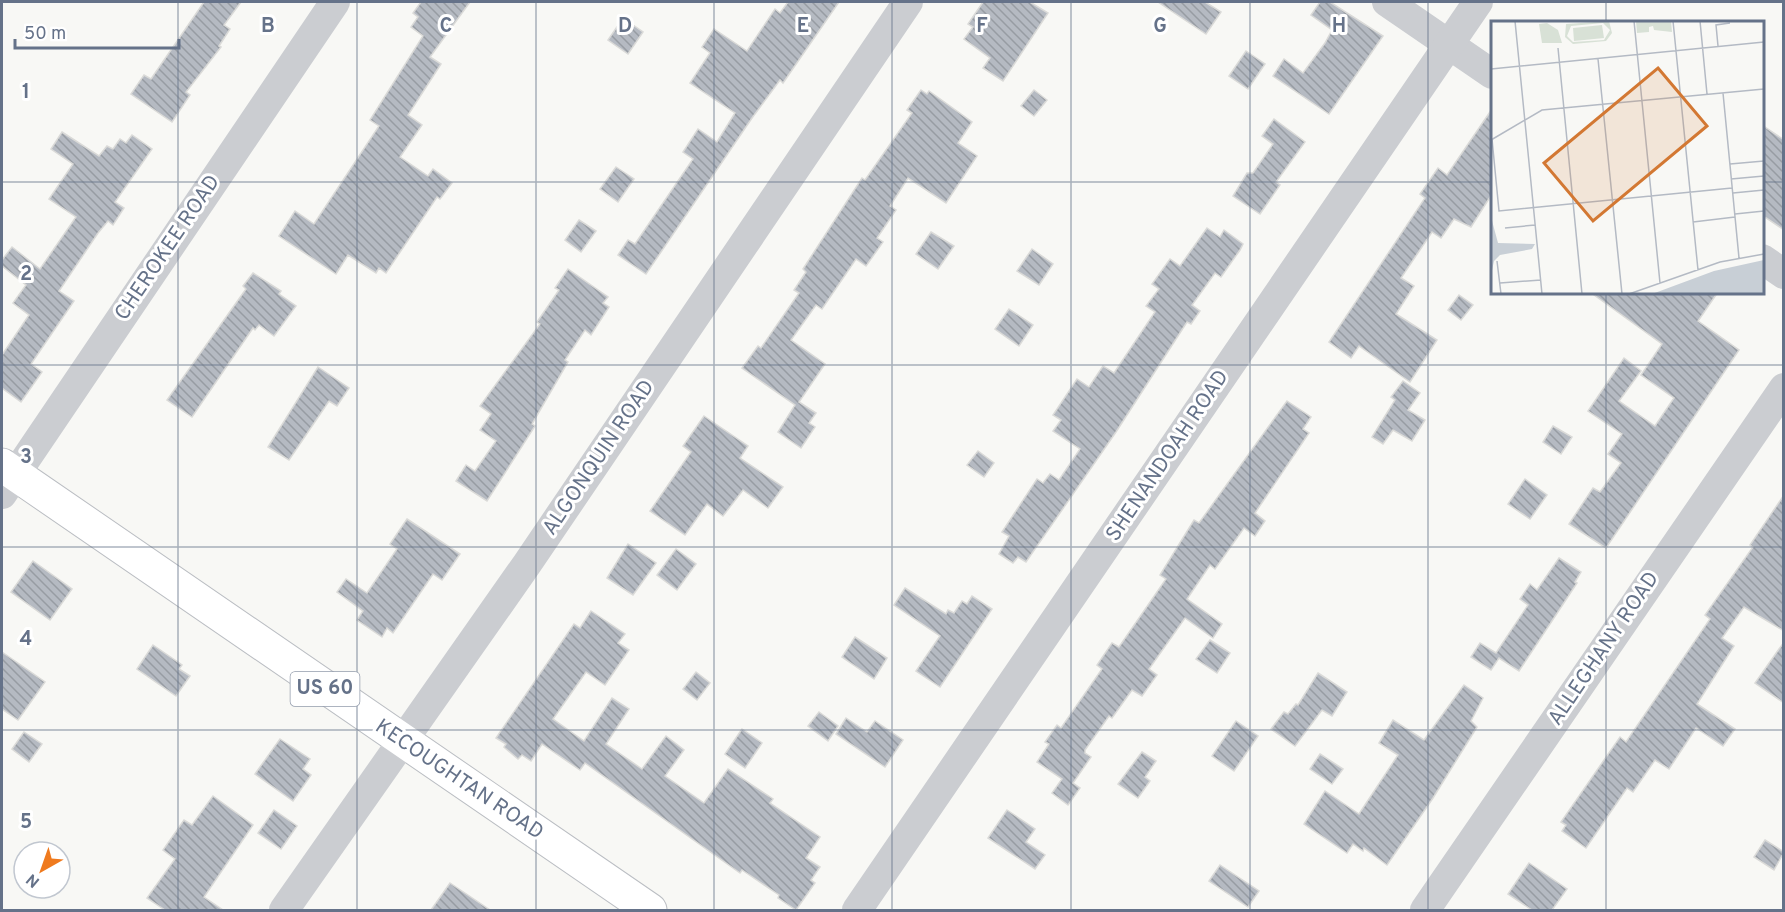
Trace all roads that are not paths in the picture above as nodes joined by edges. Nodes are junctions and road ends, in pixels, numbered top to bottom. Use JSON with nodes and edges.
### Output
{"nodes":[{"id":1,"x":335,"y":2,"type":"edge"},
{"id":2,"x":908,"y":2,"type":"edge"},
{"id":3,"x":1387,"y":2,"type":"edge"},
{"id":4,"x":1478,"y":2,"type":"edge"},
{"id":5,"x":1449,"y":44,"type":"junction"},
{"id":6,"x":1491,"y":73,"type":"edge"},
{"id":7,"x":1764,"y":260,"type":"edge"},
{"id":8,"x":1784,"y":273,"type":"edge"},
{"id":9,"x":1784,"y":388,"type":"edge"},
{"id":10,"x":6,"y":478,"type":"edge"},
{"id":11,"x":402,"y":741,"type":"junction"},
{"id":12,"x":284,"y":910,"type":"edge"},
{"id":13,"x":650,"y":910,"type":"edge"},
{"id":14,"x":857,"y":910,"type":"edge"},
{"id":15,"x":1425,"y":910,"type":"edge"}],
"edges":[{"from":1,"to":10,"type":"street","name":"CHEROKEE ROAD"},
{"from":2,"to":11,"type":"street","name":"ALGONQUIN ROAD"},
{"from":3,"to":5,"type":"street"},
{"from":4,"to":5,"type":"street","name":"SHENANDOAH ROAD"},
{"from":5,"to":6,"type":"street"},
{"from":5,"to":14,"type":"street","name":"SHENANDOAH ROAD"},
{"from":7,"to":8,"type":"street"},
{"from":9,"to":15,"type":"street","name":"ALLEGHANY ROAD"},
{"from":10,"to":11,"type":"main road","name":"KECOUGHTAN ROAD","number":"US 60"},
{"from":11,"to":12,"type":"street","name":"ALGONQUIN ROAD"},
{"from":11,"to":13,"type":"main road","name":"KECOUGHTAN ROAD","number":"US 60"}]}
